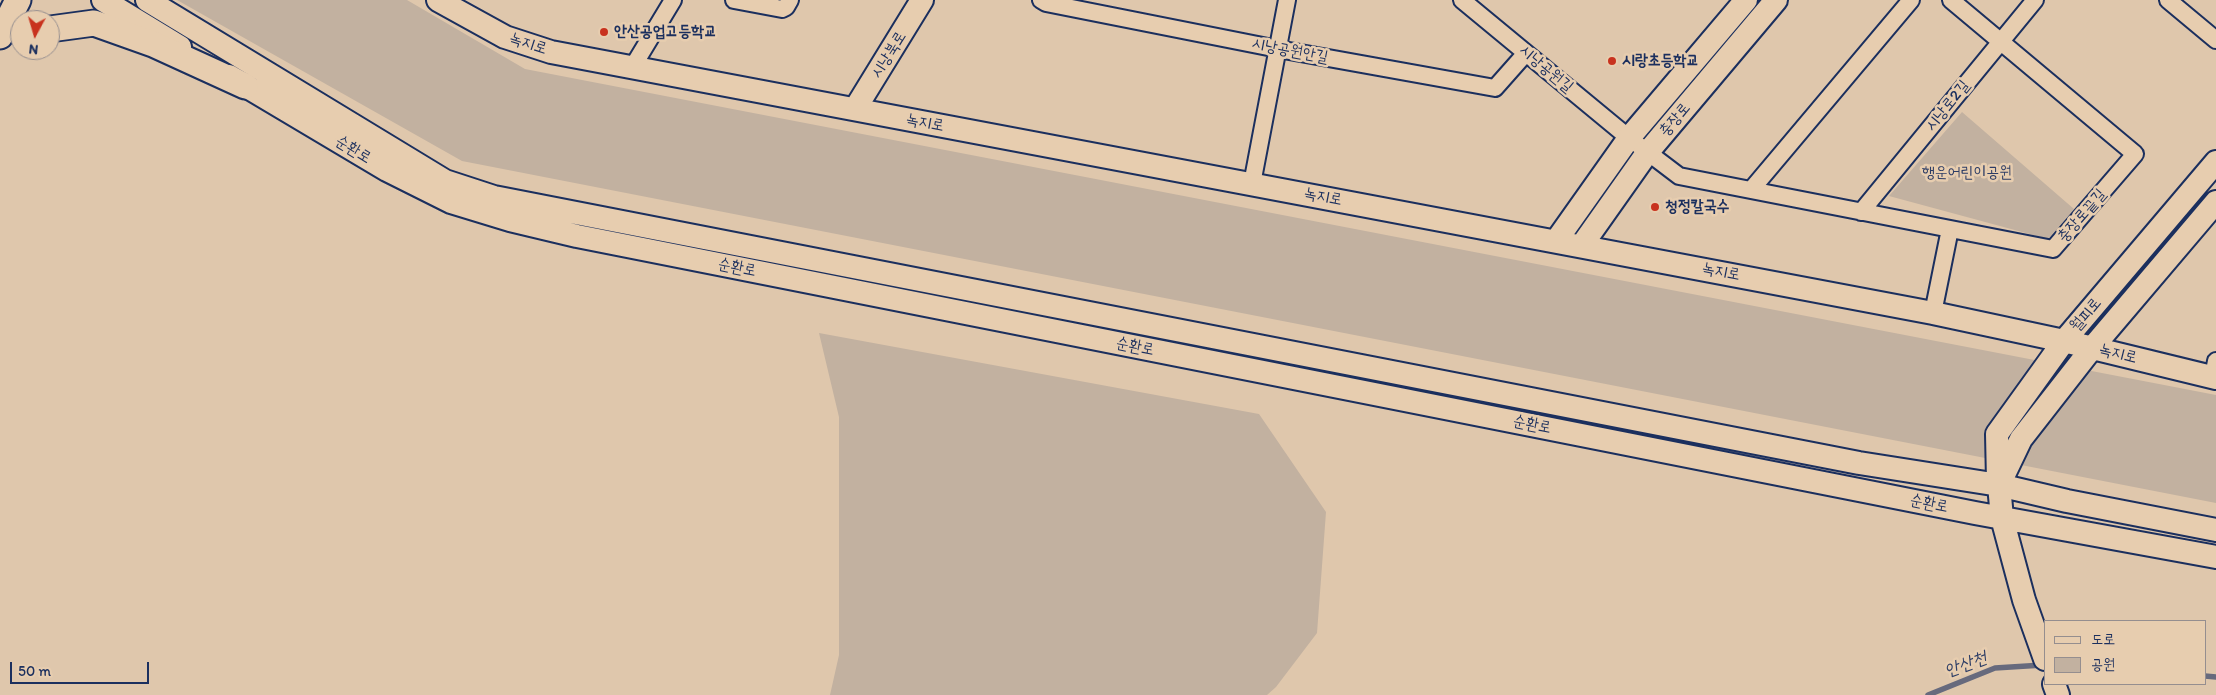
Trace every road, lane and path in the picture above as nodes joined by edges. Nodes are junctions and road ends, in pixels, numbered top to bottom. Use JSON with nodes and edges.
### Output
{"nodes":[{"id":1,"x":18,"y":0,"type":"edge"},
{"id":2,"x":147,"y":0,"type":"edge"},
{"id":3,"x":438,"y":0,"type":"edge"},
{"id":4,"x":673,"y":0,"type":"edge"},
{"id":5,"x":734,"y":0,"type":"edge"},
{"id":6,"x":790,"y":0,"type":"edge"},
{"id":7,"x":922,"y":0,"type":"edge"},
{"id":8,"x":1287,"y":0,"type":"edge"},
{"id":9,"x":1462,"y":0,"type":"edge"},
{"id":10,"x":1746,"y":0,"type":"edge"},
{"id":11,"x":1776,"y":0,"type":"edge"},
{"id":12,"x":1911,"y":0,"type":"edge"},
{"id":13,"x":1951,"y":0,"type":"edge"},
{"id":14,"x":2035,"y":0,"type":"edge"},
{"id":15,"x":2168,"y":0,"type":"edge"},
{"id":16,"x":107,"y":1,"type":"edge"},
{"id":17,"x":1045,"y":1,"type":"edge"},
{"id":18,"x":60,"y":28,"type":"edge"},
{"id":19,"x":0,"y":36,"type":"edge"},
{"id":20,"x":2216,"y":40,"type":"edge"},
{"id":21,"x":2000,"y":42,"type":"junction"},
{"id":22,"x":1278,"y":49,"type":"junction"},
{"id":23,"x":1526,"y":53,"type":"junction"},
{"id":24,"x":632,"y":68,"type":"junction"},
{"id":25,"x":245,"y":86,"type":"junction"},
{"id":26,"x":855,"y":110,"type":"junction"},
{"id":27,"x":1629,"y":138,"type":"junction"},
{"id":28,"x":1647,"y":153,"type":"junction"},
{"id":29,"x":2216,"y":162,"type":"edge"},
{"id":30,"x":1252,"y":184,"type":"junction"},
{"id":31,"x":1751,"y":190,"type":"junction"},
{"id":32,"x":2216,"y":202,"type":"edge"},
{"id":33,"x":1861,"y":212,"type":"junction"},
{"id":34,"x":1950,"y":229,"type":"junction"},
{"id":35,"x":1556,"y":241,"type":"junction"},
{"id":36,"x":1582,"y":245,"type":"junction"},
{"id":37,"x":1933,"y":313,"type":"junction"},
{"id":38,"x":2064,"y":341,"type":"junction"},
{"id":39,"x":2092,"y":348,"type":"junction"},
{"id":40,"x":2215,"y":372,"type":"edge"},
{"id":41,"x":1999,"y":485,"type":"junction"},
{"id":42,"x":2002,"y":518,"type":"junction"},
{"id":43,"x":2216,"y":530,"type":"edge"},
{"id":44,"x":2216,"y":557,"type":"edge"},
{"id":45,"x":2044,"y":656,"type":"edge"}],
"edges":[{"from":1,"to":19,"type":"main road"},
{"from":2,"to":41,"type":"street","name":"순환로"},
{"from":3,"to":24,"type":"street","name":"녹지로"},
{"from":4,"to":24,"type":"street"},
{"from":5,"to":6,"type":"street"},
{"from":7,"to":26,"type":"street","name":"시낭북로"},
{"from":8,"to":22,"type":"street"},
{"from":9,"to":23,"type":"street","name":"시낭공원길"},
{"from":10,"to":27,"type":"street","name":"충장로"},
{"from":11,"to":28,"type":"street","name":"충장로"},
{"from":12,"to":31,"type":"street"},
{"from":13,"to":21,"type":"street","name":"충장로끝길"},
{"from":14,"to":21,"type":"street","name":"시낭로2길"},
{"from":15,"to":20,"type":"street"},
{"from":16,"to":25,"type":"street","name":"순환로"},
{"from":17,"to":22,"type":"street","name":"시낭공원안길"},
{"from":18,"to":25,"type":"main road"},
{"from":21,"to":33,"type":"street","name":"시낭로2길"},
{"from":21,"to":34,"type":"street","name":"충장로끝길"},
{"from":22,"to":23,"type":"street","name":"시낭공원안길"},
{"from":22,"to":30,"type":"street"},
{"from":23,"to":27,"type":"street","name":"시낭공원길"},
{"from":24,"to":26,"type":"street","name":"녹지로"},
{"from":25,"to":42,"type":"street","name":"순환로"},
{"from":26,"to":30,"type":"street","name":"녹지로"},
{"from":27,"to":28,"type":"street","name":"충장로끝길"},
{"from":27,"to":35,"type":"street","name":"충장로"},
{"from":28,"to":31,"type":"street","name":"충장로끝길"},
{"from":28,"to":36,"type":"street","name":"충장로"},
{"from":29,"to":38,"type":"street","name":"월피로"},
{"from":30,"to":35,"type":"street","name":"녹지로"},
{"from":31,"to":33,"type":"street","name":"충장로끝길"},
{"from":32,"to":39,"type":"street","name":"월피로"},
{"from":33,"to":34,"type":"street","name":"충장로끝길"},
{"from":34,"to":37,"type":"street"},
{"from":35,"to":36,"type":"street","name":"녹지로"},
{"from":36,"to":37,"type":"street","name":"녹지로"},
{"from":37,"to":38,"type":"street","name":"녹지로"},
{"from":38,"to":39,"type":"street","name":"녹지로"},
{"from":38,"to":41,"type":"street","name":"월피로"},
{"from":39,"to":40,"type":"street","name":"녹지로"},
{"from":39,"to":41,"type":"street","name":"월피로"},
{"from":41,"to":42,"type":"street","name":"월피로"},
{"from":41,"to":43,"type":"street","name":"순환로"},
{"from":42,"to":44,"type":"street","name":"순환로"},
{"from":42,"to":45,"type":"street","name":"월피로"}]}
